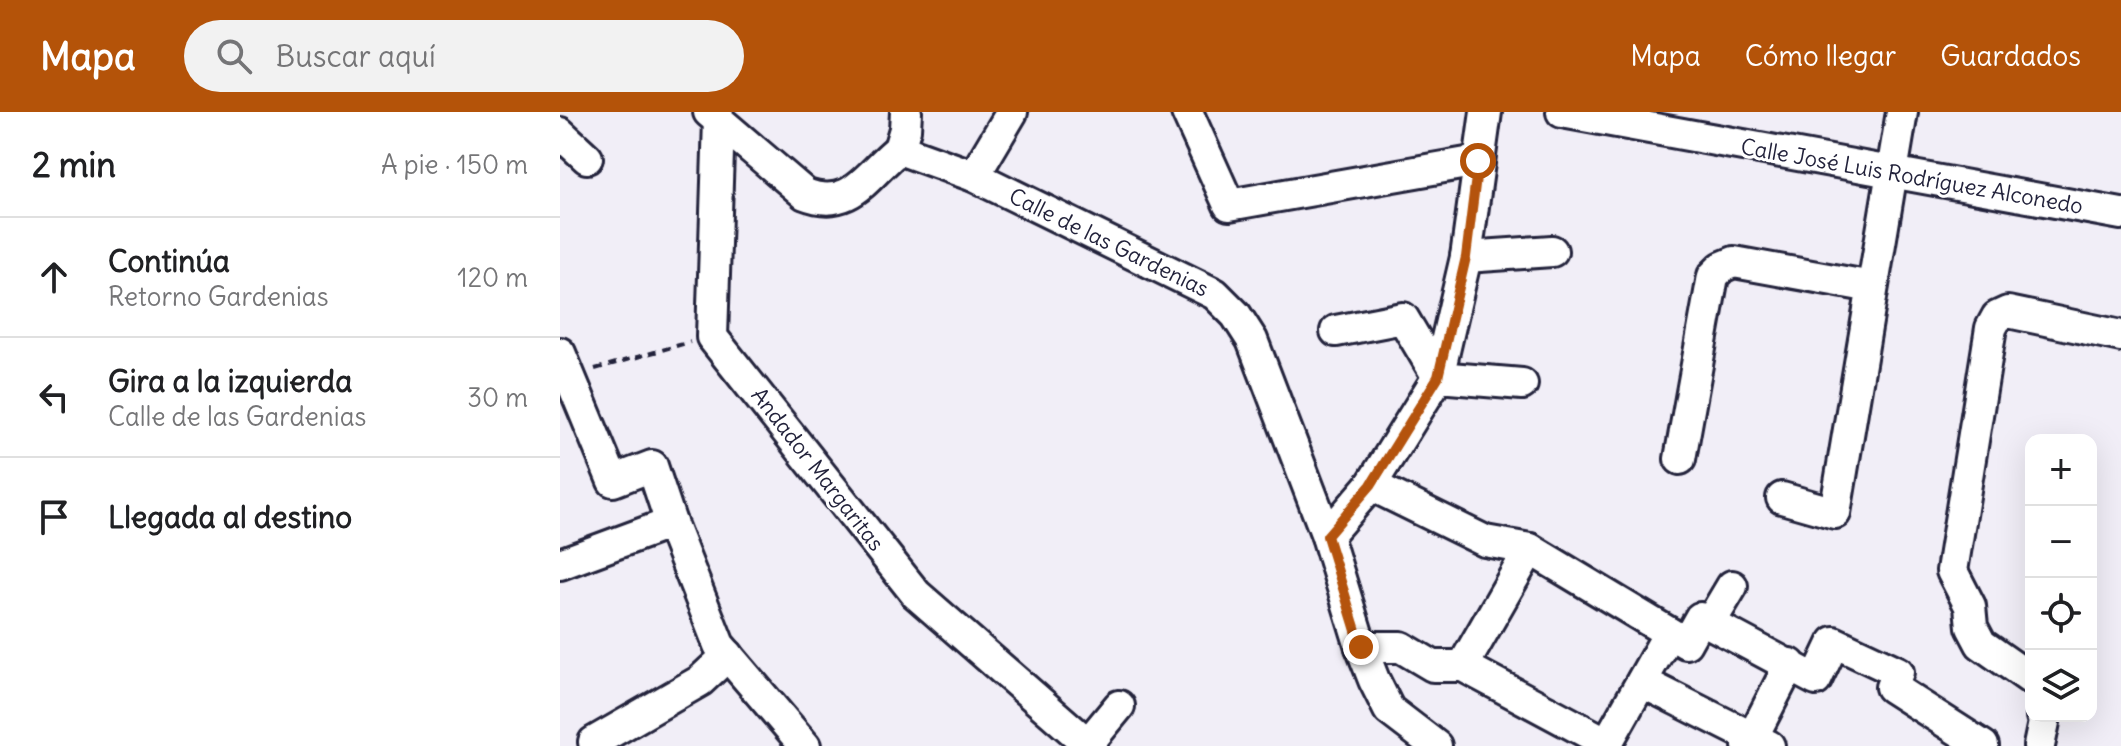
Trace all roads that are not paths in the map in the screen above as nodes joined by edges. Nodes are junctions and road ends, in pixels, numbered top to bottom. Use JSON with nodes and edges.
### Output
{"nodes":[{"id":1,"x":906,"y":112,"type":"edge"},
{"id":2,"x":1012,"y":112,"type":"edge"},
{"id":3,"x":1187,"y":112,"type":"edge"},
{"id":4,"x":1486,"y":112,"type":"edge"},
{"id":5,"x":1562,"y":112,"type":"edge"},
{"id":6,"x":1902,"y":112,"type":"edge"},
{"id":7,"x":714,"y":116,"type":"edge"},
{"id":8,"x":560,"y":133,"type":"edge"},
{"id":9,"x":899,"y":149,"type":"junction"},
{"id":10,"x":587,"y":158,"type":"dead end"},
{"id":11,"x":1478,"y":161,"type":"junction"},
{"id":12,"x":1890,"y":172,"type":"junction"},
{"id":13,"x":974,"y":176,"type":"junction"},
{"id":14,"x":2121,"y":214,"type":"edge"},
{"id":15,"x":1552,"y":251,"type":"dead end"},
{"id":16,"x":1466,"y":257,"type":"junction"},
{"id":17,"x":1872,"y":287,"type":"junction"},
{"id":18,"x":1336,"y":331,"type":"dead end"},
{"id":19,"x":2121,"y":336,"type":"edge"},
{"id":20,"x":564,"y":365,"type":"edge"},
{"id":21,"x":1438,"y":377,"type":"junction"},
{"id":22,"x":1522,"y":384,"type":"dead end"},
{"id":23,"x":1680,"y":459,"type":"dead end"},
{"id":24,"x":1371,"y":485,"type":"junction"},
{"id":25,"x":1782,"y":498,"type":"dead end"},
{"id":26,"x":671,"y":523,"type":"junction"},
{"id":27,"x":1327,"y":536,"type":"junction"},
{"id":28,"x":1530,"y":549,"type":"junction"},
{"id":29,"x":560,"y":564,"type":"edge"},
{"id":30,"x":1732,"y":586,"type":"dead end"},
{"id":31,"x":1710,"y":623,"type":"junction"},
{"id":32,"x":1677,"y":638,"type":"junction"},
{"id":33,"x":1361,"y":647,"type":"junction"},
{"id":34,"x":723,"y":650,"type":"junction"},
{"id":35,"x":1790,"y":664,"type":"junction"},
{"id":36,"x":1463,"y":666,"type":"junction"},
{"id":37,"x":2025,"y":675,"type":"edge"},
{"id":38,"x":1642,"y":682,"type":"junction"},
{"id":39,"x":1119,"y":706,"type":"dead end"},
{"id":40,"x":2044,"y":722,"type":"edge"},
{"id":41,"x":594,"y":742,"type":"dead end"},
{"id":42,"x":1756,"y":743,"type":"edge"},
{"id":43,"x":1087,"y":745,"type":"edge"},
{"id":44,"x":805,"y":746,"type":"edge"},
{"id":45,"x":1436,"y":746,"type":"edge"},
{"id":46,"x":1983,"y":746,"type":"edge"},
{"id":47,"x":2039,"y":746,"type":"edge"}],
"edges":[{"from":1,"to":9,"type":"street"},
{"from":2,"to":13,"type":"street"},
{"from":3,"to":11,"type":"street"},
{"from":4,"to":11,"type":"street"},
{"from":5,"to":12,"type":"street","name":"Calle José Luis Rodríguez Alconedo"},
{"from":6,"to":12,"type":"street"},
{"from":7,"to":9,"type":"street"},
{"from":7,"to":43,"type":"street","name":"Andador Margaritas"},
{"from":8,"to":10,"type":"street"},
{"from":9,"to":13,"type":"street","name":"Calle de las Gardenias"},
{"from":11,"to":16,"type":"street"},
{"from":12,"to":14,"type":"street","name":"Calle José Luis Rodríguez Alconedo"},
{"from":12,"to":17,"type":"street"},
{"from":13,"to":27,"type":"street","name":"Calle de las Gardenias"},
{"from":15,"to":16,"type":"street"},
{"from":16,"to":21,"type":"street"},
{"from":17,"to":23,"type":"street"},
{"from":17,"to":25,"type":"street"},
{"from":18,"to":21,"type":"street"},
{"from":19,"to":37,"type":"street"},
{"from":20,"to":26,"type":"street"},
{"from":21,"to":22,"type":"street"},
{"from":21,"to":24,"type":"street"},
{"from":24,"to":27,"type":"street"},
{"from":24,"to":28,"type":"street"},
{"from":26,"to":29,"type":"street"},
{"from":26,"to":34,"type":"street"},
{"from":27,"to":33,"type":"street","name":"Calle de las Gardenias"},
{"from":28,"to":32,"type":"street"},
{"from":28,"to":36,"type":"street"},
{"from":30,"to":31,"type":"street"},
{"from":31,"to":32,"type":"street"},
{"from":31,"to":35,"type":"street"},
{"from":32,"to":38,"type":"street"},
{"from":33,"to":36,"type":"street"},
{"from":33,"to":45,"type":"street","name":"Calle de las Gardenias"},
{"from":34,"to":41,"type":"street"},
{"from":34,"to":44,"type":"street"},
{"from":35,"to":42,"type":"street"},
{"from":35,"to":46,"type":"street"},
{"from":36,"to":38,"type":"street"},
{"from":38,"to":42,"type":"street"},
{"from":39,"to":43,"type":"street","name":"Andador Margaritas"},
{"from":40,"to":47,"type":"street"}]}
